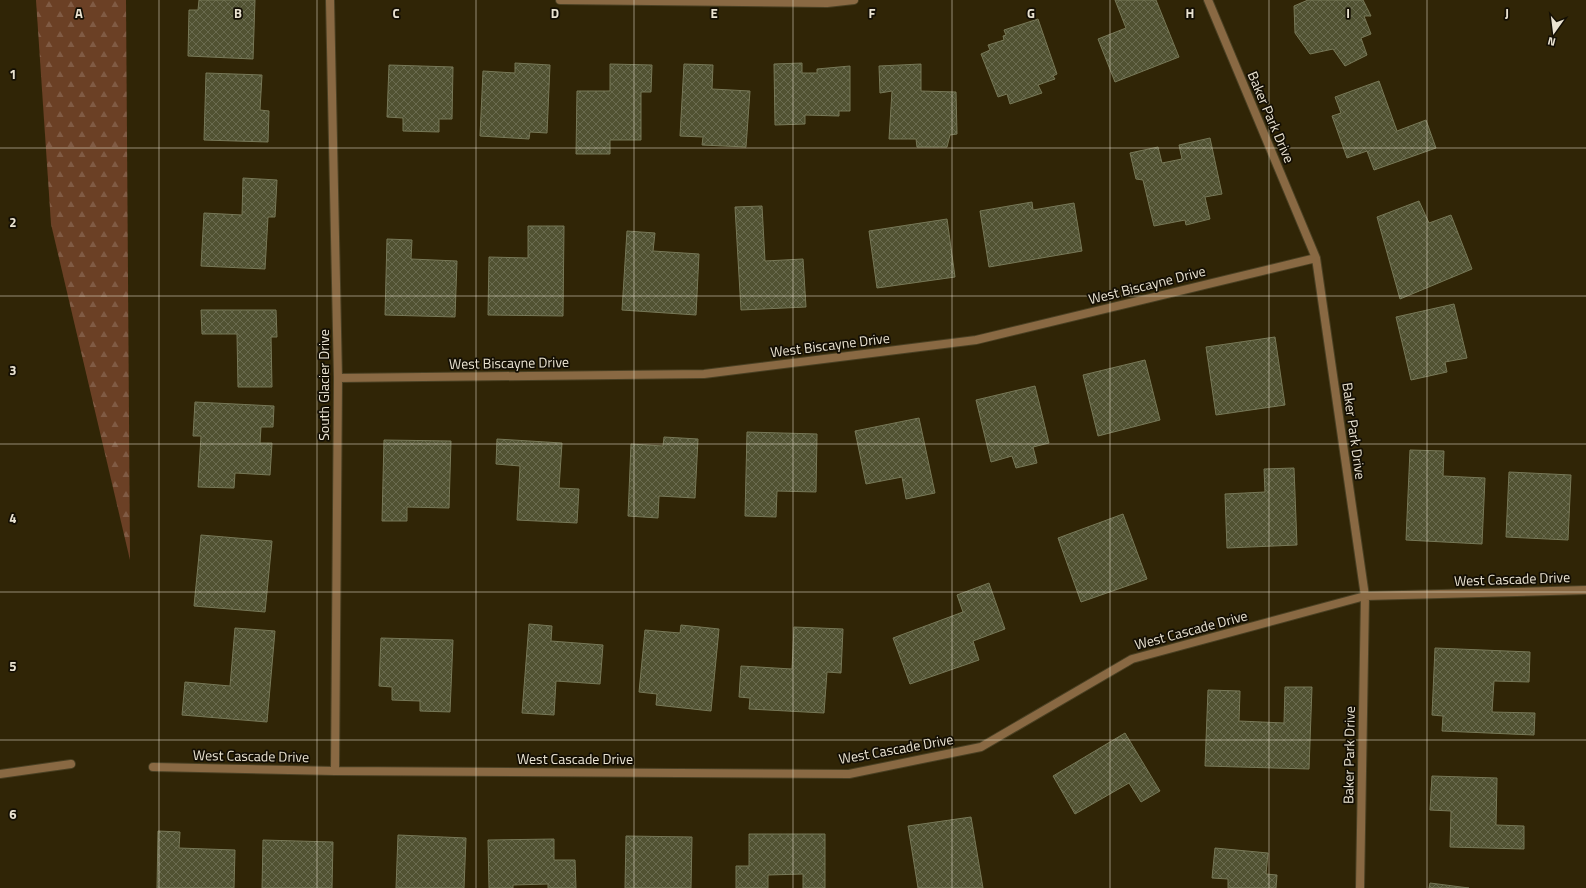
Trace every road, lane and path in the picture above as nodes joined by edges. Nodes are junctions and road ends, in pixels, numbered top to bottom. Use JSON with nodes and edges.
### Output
{"nodes":[{"id":1,"x":330,"y":0,"type":"edge"},
{"id":2,"x":560,"y":0,"type":"edge"},
{"id":3,"x":854,"y":0,"type":"edge"},
{"id":4,"x":1208,"y":0,"type":"edge"},
{"id":5,"x":1316,"y":258,"type":"junction"},
{"id":6,"x":338,"y":378,"type":"junction"},
{"id":7,"x":1586,"y":590,"type":"edge"},
{"id":8,"x":1365,"y":596,"type":"junction"},
{"id":9,"x":71,"y":764,"type":"dead end"},
{"id":10,"x":153,"y":768,"type":"dead end"},
{"id":11,"x":335,"y":771,"type":"junction"},
{"id":12,"x":0,"y":774,"type":"edge"},
{"id":13,"x":1360,"y":888,"type":"edge"}],
"edges":[{"from":1,"to":6,"type":"street","name":"South Glacier Drive"},
{"from":2,"to":3,"type":"street"},
{"from":4,"to":5,"type":"street","name":"Baker Park Drive"},
{"from":5,"to":6,"type":"street","name":"West Biscayne Drive"},
{"from":5,"to":8,"type":"street","name":"Baker Park Drive"},
{"from":6,"to":11,"type":"street","name":"South Glacier Drive"},
{"from":7,"to":8,"type":"street","name":"West Cascade Drive"},
{"from":8,"to":11,"type":"street","name":"West Cascade Drive"},
{"from":8,"to":13,"type":"street","name":"Baker Park Drive"},
{"from":9,"to":12,"type":"street"},
{"from":10,"to":11,"type":"street","name":"West Cascade Drive"}]}
